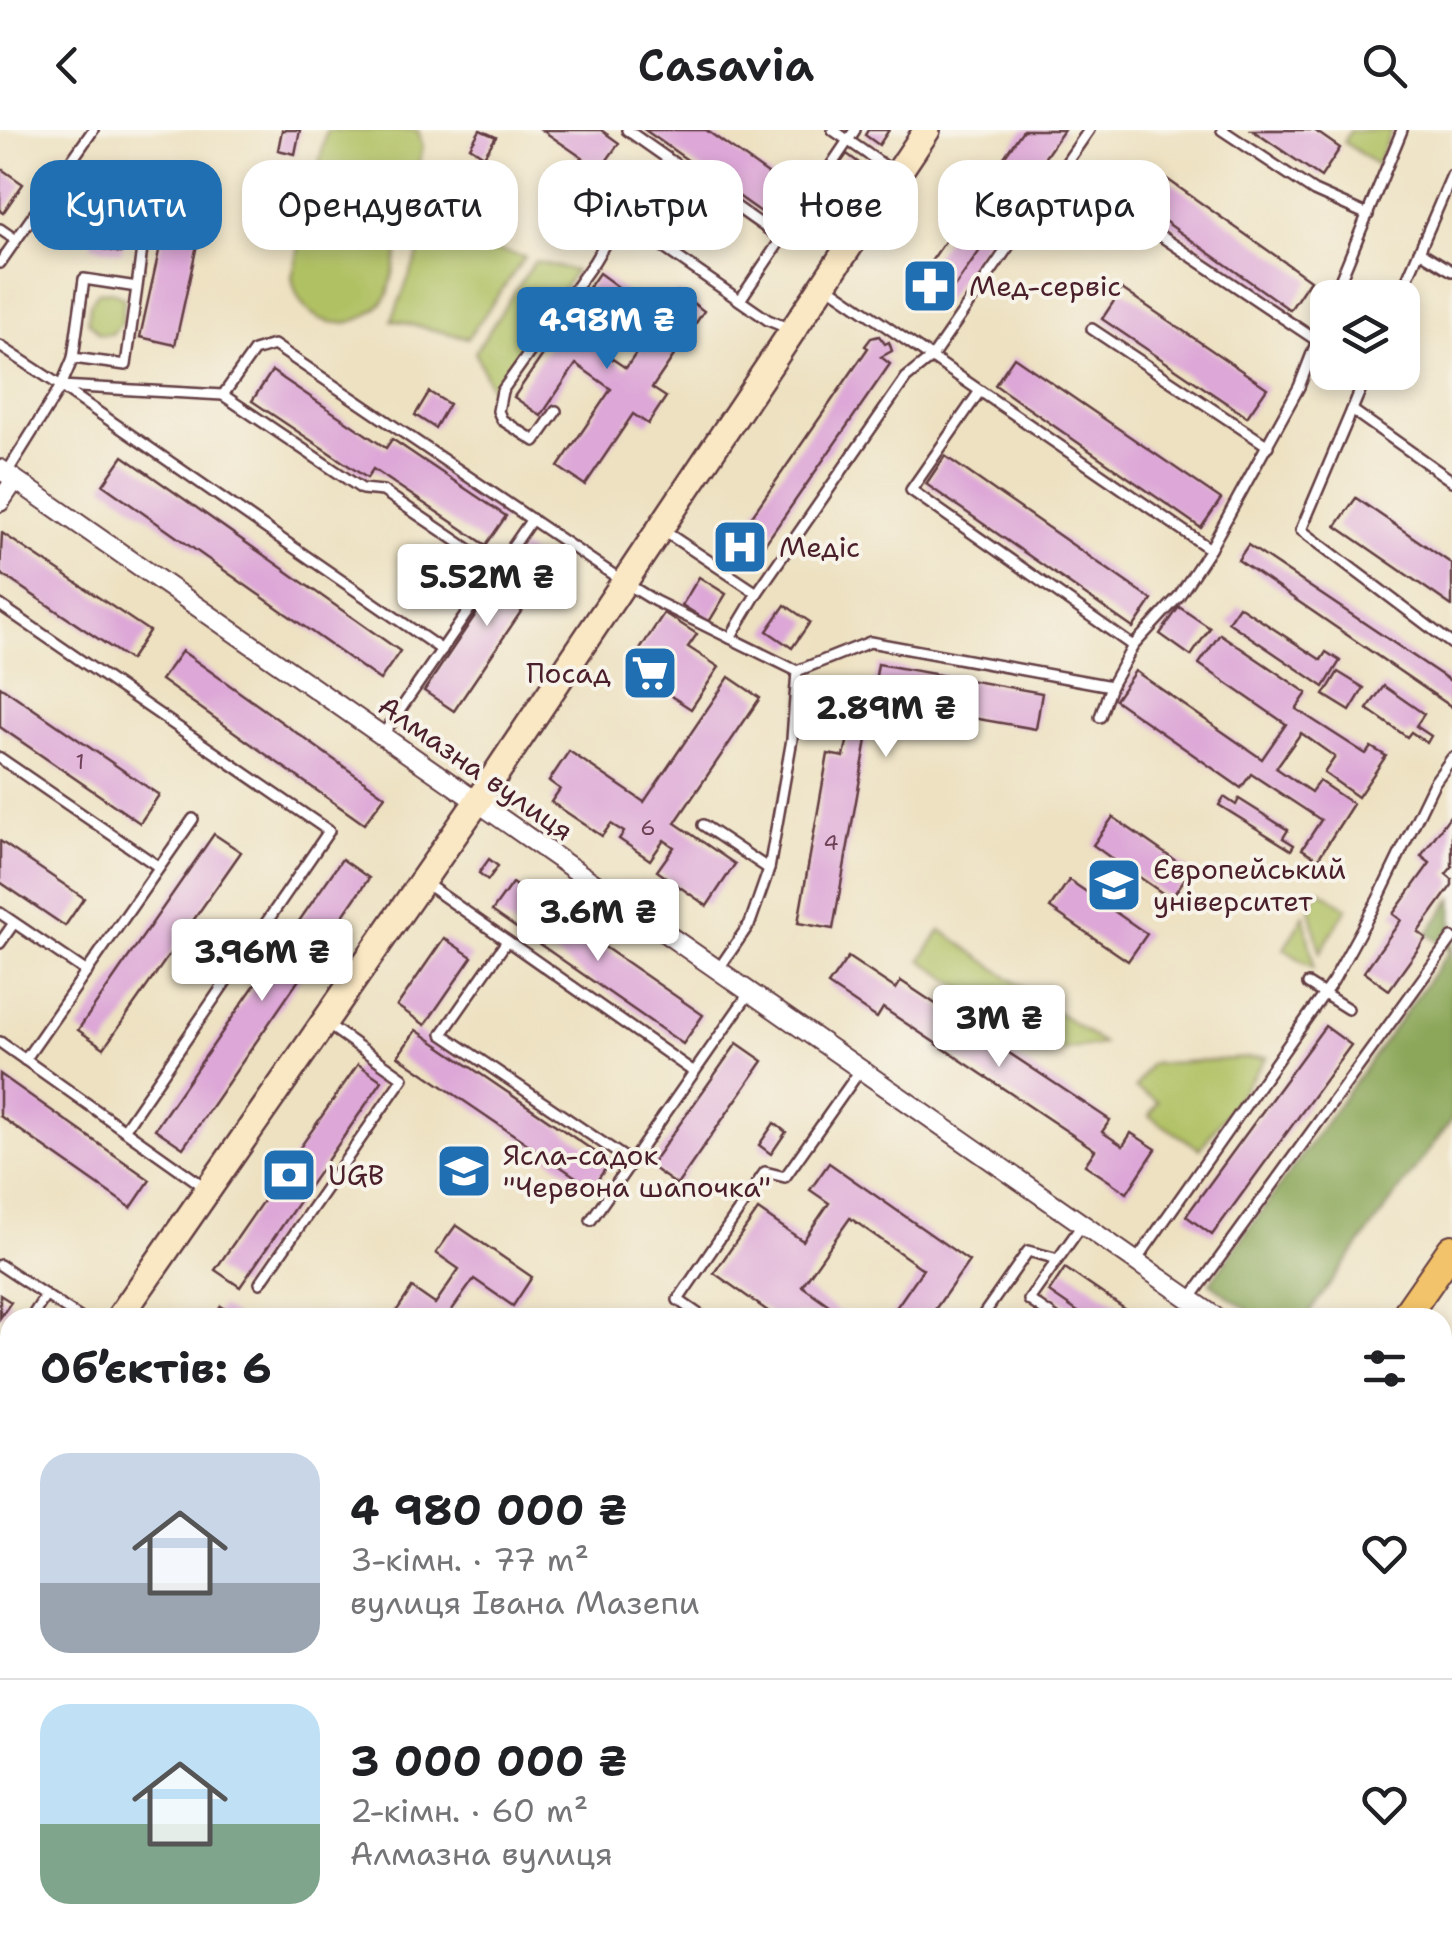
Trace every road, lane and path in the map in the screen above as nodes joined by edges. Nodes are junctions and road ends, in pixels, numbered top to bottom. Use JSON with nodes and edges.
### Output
{"nodes":[{"id":1,"x":93,"y":130,"type":"edge"},
{"id":2,"x":627,"y":130,"type":"edge"},
{"id":3,"x":833,"y":130,"type":"edge"},
{"id":4,"x":855,"y":130,"type":"edge"},
{"id":5,"x":927,"y":130,"type":"edge"},
{"id":6,"x":1089,"y":130,"type":"edge"},
{"id":7,"x":1222,"y":130,"type":"edge"},
{"id":8,"x":1402,"y":130,"type":"edge"},
{"id":9,"x":848,"y":140,"type":"junction"},
{"id":10,"x":835,"y":160,"type":"edge"},
{"id":11,"x":877,"y":160,"type":"edge"},
{"id":12,"x":907,"y":160,"type":"edge"},
{"id":13,"x":1452,"y":175,"type":"edge"},
{"id":14,"x":1368,"y":215,"type":"junction"},
{"id":15,"x":763,"y":226,"type":"edge"},
{"id":16,"x":0,"y":228,"type":"edge"},
{"id":17,"x":16,"y":240,"type":"junction"},
{"id":18,"x":1170,"y":242,"type":"edge"},
{"id":19,"x":142,"y":250,"type":"edge"},
{"id":20,"x":601,"y":250,"type":"edge"},
{"id":21,"x":667,"y":250,"type":"edge"},
{"id":22,"x":774,"y":250,"type":"edge"},
{"id":23,"x":847,"y":250,"type":"edge"},
{"id":24,"x":1418,"y":251,"type":"junction"},
{"id":25,"x":0,"y":263,"type":"edge"},
{"id":26,"x":1452,"y":270,"type":"edge"},
{"id":27,"x":1341,"y":280,"type":"edge"},
{"id":28,"x":1406,"y":280,"type":"edge"},
{"id":29,"x":824,"y":284,"type":"junction"},
{"id":30,"x":137,"y":286,"type":"junction"},
{"id":31,"x":740,"y":300,"type":"junction"},
{"id":32,"x":1092,"y":329,"type":"dead end"},
{"id":33,"x":793,"y":330,"type":"junction"},
{"id":34,"x":1310,"y":336,"type":"edge"},
{"id":35,"x":0,"y":346,"type":"edge"},
{"id":36,"x":932,"y":357,"type":"junction"},
{"id":37,"x":1310,"y":357,"type":"edge"},
{"id":38,"x":73,"y":358,"type":"junction"},
{"id":39,"x":61,"y":386,"type":"junction"},
{"id":40,"x":1360,"y":390,"type":"edge"},
{"id":41,"x":980,"y":391,"type":"junction"},
{"id":42,"x":223,"y":395,"type":"junction"},
{"id":43,"x":1352,"y":410,"type":"junction"},
{"id":44,"x":556,"y":412,"type":"dead end"},
{"id":45,"x":1268,"y":446,"type":"junction"},
{"id":46,"x":7,"y":474,"type":"edge"},
{"id":47,"x":1452,"y":481,"type":"edge"},
{"id":48,"x":0,"y":502,"type":"edge"},
{"id":49,"x":532,"y":519,"type":"junction"},
{"id":50,"x":660,"y":529,"type":"junction"},
{"id":51,"x":1210,"y":549,"type":"junction"},
{"id":52,"x":498,"y":568,"type":"junction"},
{"id":53,"x":624,"y":582,"type":"junction"},
{"id":54,"x":757,"y":593,"type":"junction"},
{"id":55,"x":0,"y":605,"type":"edge"},
{"id":56,"x":730,"y":638,"type":"junction"},
{"id":57,"x":1452,"y":644,"type":"edge"},
{"id":58,"x":1133,"y":646,"type":"junction"},
{"id":59,"x":442,"y":650,"type":"junction"},
{"id":60,"x":797,"y":670,"type":"junction"},
{"id":61,"x":1111,"y":686,"type":"junction"},
{"id":62,"x":1100,"y":717,"type":"dead end"},
{"id":63,"x":382,"y":736,"type":"junction"},
{"id":64,"x":0,"y":758,"type":"edge"},
{"id":65,"x":1452,"y":758,"type":"edge"},
{"id":66,"x":477,"y":802,"type":"junction"},
{"id":67,"x":193,"y":819,"type":"dead end"},
{"id":68,"x":703,"y":825,"type":"dead end"},
{"id":69,"x":160,"y":867,"type":"junction"},
{"id":70,"x":768,"y":870,"type":"junction"},
{"id":71,"x":422,"y":881,"type":"junction"},
{"id":72,"x":0,"y":913,"type":"edge"},
{"id":73,"x":14,"y":923,"type":"junction"},
{"id":74,"x":1452,"y":938,"type":"edge"},
{"id":75,"x":507,"y":941,"type":"junction"},
{"id":76,"x":0,"y":943,"type":"edge"},
{"id":77,"x":718,"y":970,"type":"junction"},
{"id":78,"x":87,"y":972,"type":"junction"},
{"id":79,"x":1308,"y":984,"type":"dead end"},
{"id":80,"x":750,"y":992,"type":"junction"},
{"id":81,"x":1325,"y":994,"type":"junction"},
{"id":82,"x":1348,"y":1009,"type":"dead end"},
{"id":83,"x":324,"y":1022,"type":"junction"},
{"id":84,"x":0,"y":1042,"type":"edge"},
{"id":85,"x":26,"y":1060,"type":"junction"},
{"id":86,"x":861,"y":1070,"type":"junction"},
{"id":87,"x":694,"y":1072,"type":"junction"},
{"id":88,"x":124,"y":1130,"type":"junction"},
{"id":89,"x":631,"y":1162,"type":"junction"},
{"id":90,"x":208,"y":1190,"type":"junction"},
{"id":91,"x":591,"y":1220,"type":"dead end"},
{"id":92,"x":1082,"y":1224,"type":"junction"},
{"id":93,"x":1452,"y":1249,"type":"edge"},
{"id":94,"x":1058,"y":1260,"type":"junction"},
{"id":95,"x":1136,"y":1262,"type":"junction"},
{"id":96,"x":0,"y":1265,"type":"edge"},
{"id":97,"x":260,"y":1283,"type":"dead end"},
{"id":98,"x":46,"y":1296,"type":"junction"},
{"id":99,"x":1190,"y":1299,"type":"junction"},
{"id":100,"x":38,"y":1308,"type":"edge"},
{"id":101,"x":65,"y":1308,"type":"edge"},
{"id":102,"x":135,"y":1308,"type":"edge"},
{"id":103,"x":690,"y":1308,"type":"edge"},
{"id":104,"x":988,"y":1308,"type":"edge"},
{"id":105,"x":1041,"y":1308,"type":"edge"},
{"id":106,"x":1202,"y":1308,"type":"edge"},
{"id":107,"x":1411,"y":1308,"type":"edge"}],
"edges":[{"from":1,"to":17,"type":"lane"},
{"from":2,"to":15,"type":"lane"},
{"from":3,"to":9,"type":"lane"},
{"from":4,"to":9,"type":"lane"},
{"from":5,"to":12,"type":"main road"},
{"from":6,"to":36,"type":"lane"},
{"from":7,"to":14,"type":"lane"},
{"from":8,"to":14,"type":"lane"},
{"from":9,"to":10,"type":"lane"},
{"from":9,"to":11,"type":"lane"},
{"from":13,"to":24,"type":"lane"},
{"from":14,"to":27,"type":"lane"},
{"from":16,"to":17,"type":"lane"},
{"from":17,"to":25,"type":"lane"},
{"from":18,"to":34,"type":"lane"},
{"from":19,"to":30,"type":"lane"},
{"from":20,"to":44,"type":"lane"},
{"from":21,"to":31,"type":"lane"},
{"from":22,"to":31,"type":"lane"},
{"from":23,"to":29,"type":"main road"},
{"from":24,"to":26,"type":"lane"},
{"from":24,"to":28,"type":"lane"},
{"from":29,"to":33,"type":"main road"},
{"from":29,"to":36,"type":"lane"},
{"from":30,"to":38,"type":"lane"},
{"from":30,"to":38,"type":"lane"},
{"from":31,"to":33,"type":"lane"},
{"from":32,"to":45,"type":"lane"},
{"from":33,"to":50,"type":"main road"},
{"from":35,"to":39,"type":"lane"},
{"from":36,"to":41,"type":"lane"},
{"from":36,"to":54,"type":"lane"},
{"from":37,"to":45,"type":"lane"},
{"from":38,"to":39,"type":"lane"},
{"from":39,"to":42,"type":"lane"},
{"from":39,"to":46,"type":"lane"},
{"from":39,"to":59,"type":"lane"},
{"from":40,"to":43,"type":"lane"},
{"from":41,"to":51,"type":"lane"},
{"from":41,"to":58,"type":"lane"},
{"from":42,"to":49,"type":"lane"},
{"from":42,"to":52,"type":"lane"},
{"from":43,"to":47,"type":"lane"},
{"from":43,"to":57,"type":"lane"},
{"from":45,"to":51,"type":"lane"},
{"from":46,"to":48,"type":"street"},
{"from":46,"to":63,"type":"street","name":"Алмазна вулиця"},
{"from":49,"to":52,"type":"lane"},
{"from":49,"to":53,"type":"lane"},
{"from":50,"to":53,"type":"main road"},
{"from":50,"to":54,"type":"lane"},
{"from":51,"to":58,"type":"lane"},
{"from":52,"to":59,"type":"lane"},
{"from":53,"to":56,"type":"lane"},
{"from":53,"to":66,"type":"main road"},
{"from":54,"to":56,"type":"lane"},
{"from":55,"to":88,"type":"lane"},
{"from":56,"to":60,"type":"lane"},
{"from":58,"to":61,"type":"lane"},
{"from":59,"to":63,"type":"lane"},
{"from":60,"to":61,"type":"lane"},
{"from":60,"to":70,"type":"lane"},
{"from":61,"to":62,"type":"lane"},
{"from":63,"to":66,"type":"street","name":"Алмазна вулиця"},
{"from":64,"to":69,"type":"lane"},
{"from":65,"to":81,"type":"lane"},
{"from":66,"to":71,"type":"main road"},
{"from":66,"to":77,"type":"street","name":"Алмазна вулиця"},
{"from":67,"to":69,"type":"lane"},
{"from":68,"to":70,"type":"lane"},
{"from":69,"to":78,"type":"lane"},
{"from":70,"to":77,"type":"lane"},
{"from":71,"to":75,"type":"lane"},
{"from":71,"to":83,"type":"main road"},
{"from":72,"to":73,"type":"lane"},
{"from":73,"to":76,"type":"lane"},
{"from":73,"to":78,"type":"lane"},
{"from":74,"to":99,"type":"lane"},
{"from":75,"to":87,"type":"lane"},
{"from":75,"to":89,"type":"lane"},
{"from":77,"to":80,"type":"street","name":"Алмазна вулиця"},
{"from":78,"to":85,"type":"lane"},
{"from":79,"to":81,"type":"lane"},
{"from":80,"to":86,"type":"street","name":"Алмазна вулиця"},
{"from":80,"to":87,"type":"lane"},
{"from":81,"to":82,"type":"lane"},
{"from":81,"to":95,"type":"lane"},
{"from":83,"to":90,"type":"main road"},
{"from":83,"to":97,"type":"lane"},
{"from":84,"to":85,"type":"lane"},
{"from":85,"to":88,"type":"lane"},
{"from":86,"to":92,"type":"street","name":"Алмазна вулиця"},
{"from":86,"to":103,"type":"lane"},
{"from":87,"to":89,"type":"lane"},
{"from":88,"to":90,"type":"lane"},
{"from":89,"to":91,"type":"lane"},
{"from":90,"to":102,"type":"main road"},
{"from":92,"to":94,"type":"lane"},
{"from":92,"to":95,"type":"street","name":"Алмазна вулиця"},
{"from":93,"to":107,"type":"highway"},
{"from":94,"to":104,"type":"lane"},
{"from":94,"to":105,"type":"lane"},
{"from":95,"to":99,"type":"street","name":"Алмазна вулиця"},
{"from":96,"to":98,"type":"lane"},
{"from":98,"to":100,"type":"lane"},
{"from":98,"to":101,"type":"lane"},
{"from":99,"to":106,"type":"street","name":"Алмазна вулиця"}]}
